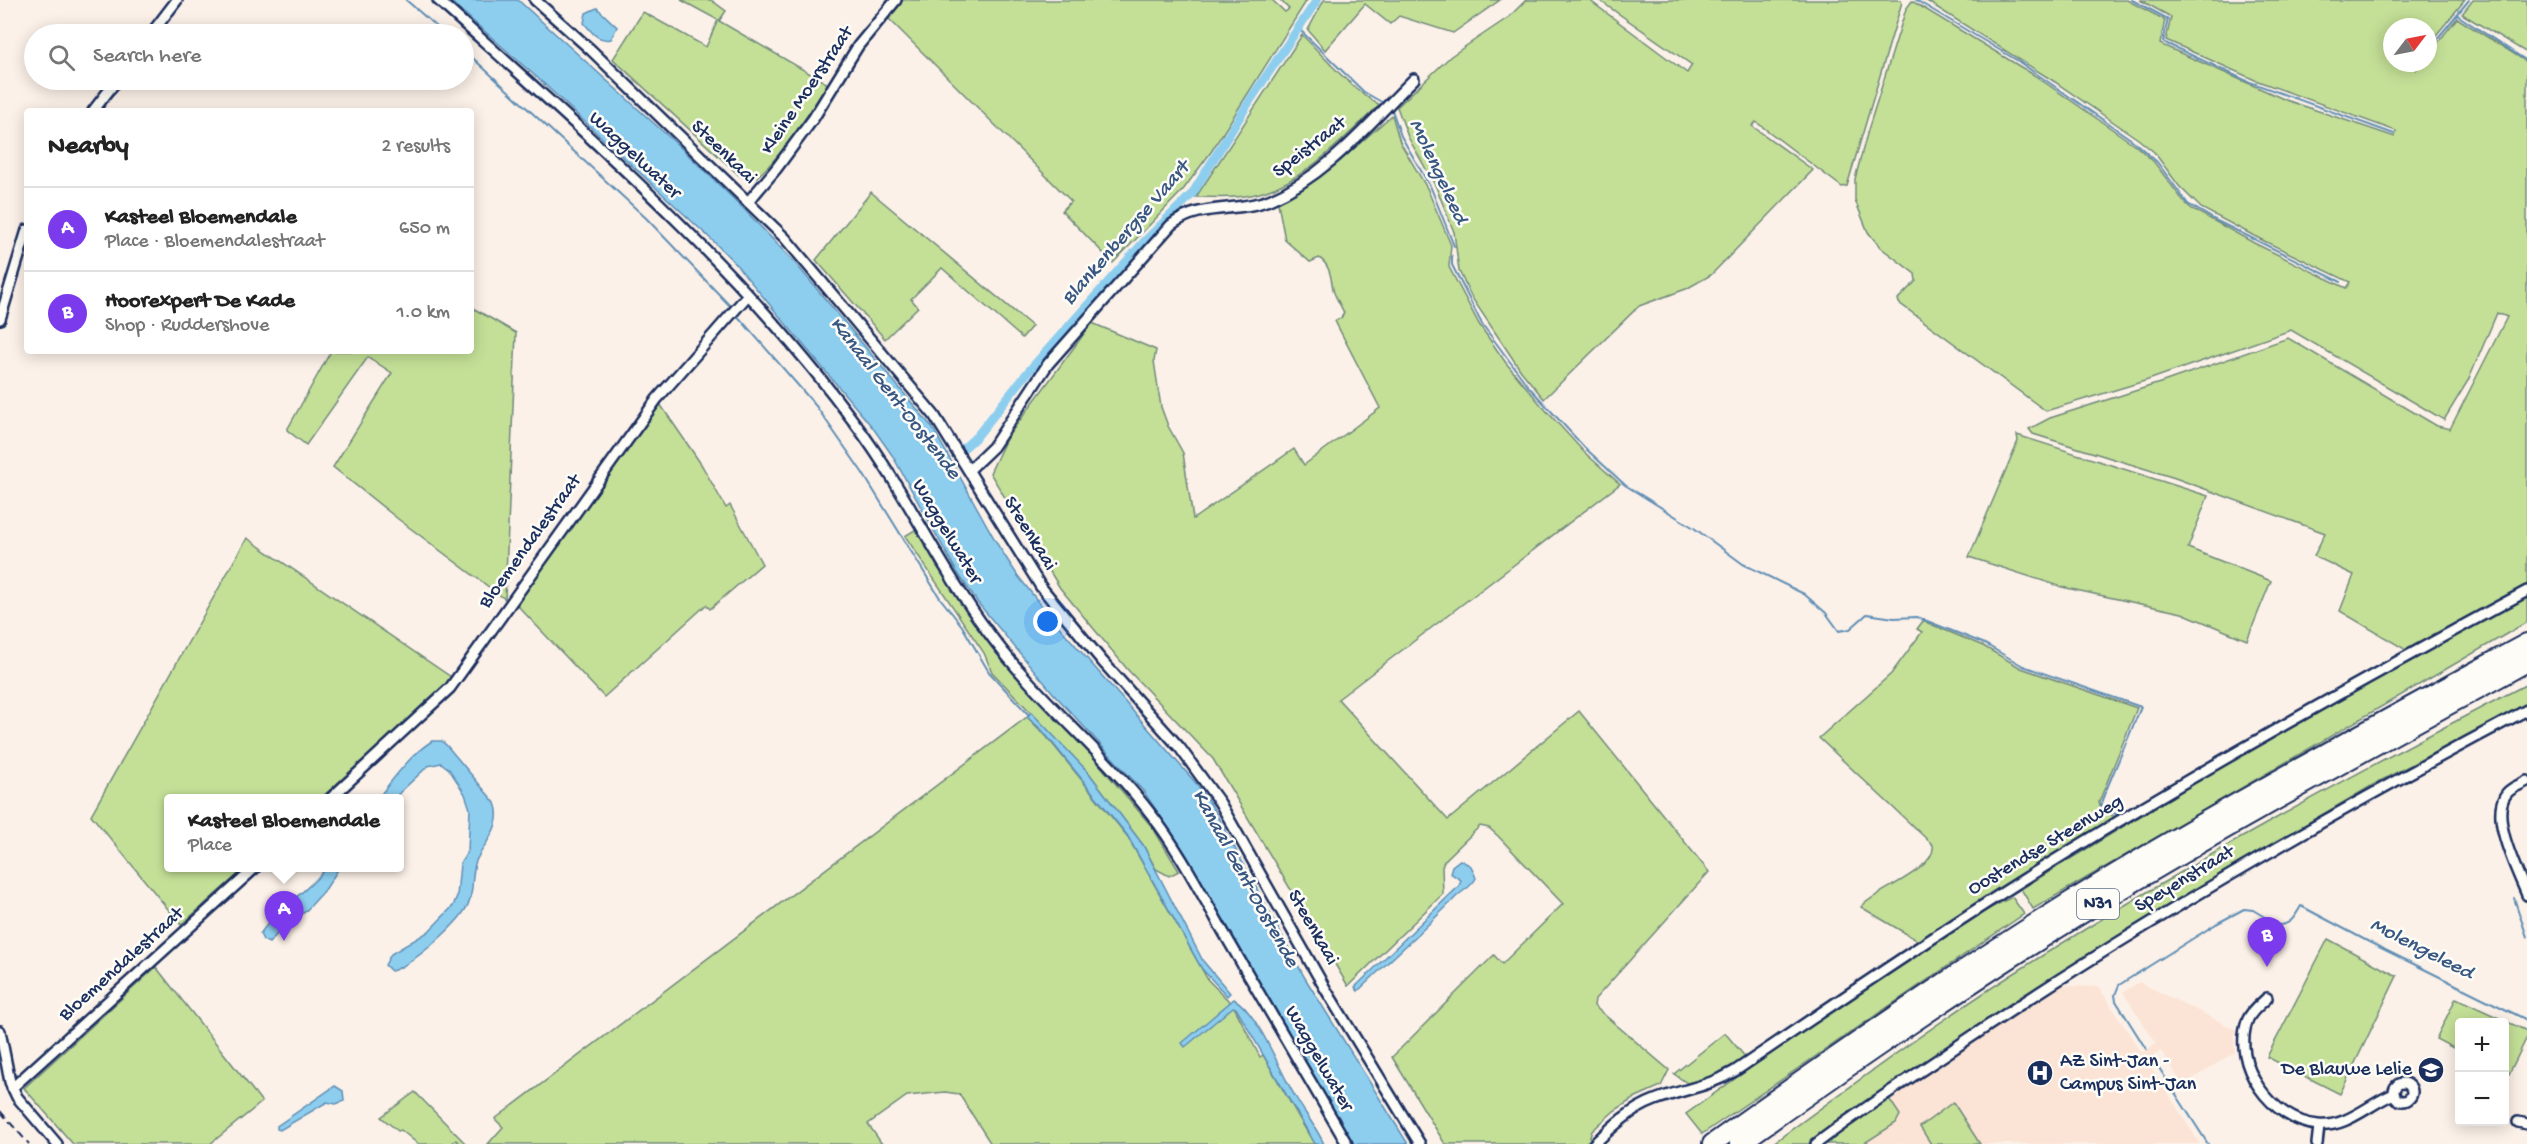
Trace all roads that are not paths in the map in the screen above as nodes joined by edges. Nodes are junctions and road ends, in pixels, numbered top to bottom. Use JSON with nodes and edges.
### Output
{"nodes":[{"id":1,"x":177,"y":0,"type":"edge"},
{"id":2,"x":438,"y":0,"type":"edge"},
{"id":3,"x":534,"y":0,"type":"edge"},
{"id":4,"x":896,"y":0,"type":"edge"},
{"id":5,"x":159,"y":24,"type":"edge"},
{"id":6,"x":464,"y":24,"type":"edge"},
{"id":7,"x":474,"y":33,"type":"edge"},
{"id":8,"x":1414,"y":79,"type":"dead end"},
{"id":9,"x":109,"y":90,"type":"edge"},
{"id":10,"x":95,"y":108,"type":"edge"},
{"id":11,"x":748,"y":202,"type":"junction"},
{"id":12,"x":24,"y":240,"type":"edge"},
{"id":13,"x":748,"y":295,"type":"junction"},
{"id":14,"x":0,"y":319,"type":"edge"},
{"id":15,"x":969,"y":470,"type":"junction"},
{"id":16,"x":2527,"y":591,"type":"edge"},
{"id":17,"x":2527,"y":643,"type":"edge"},
{"id":18,"x":2527,"y":662,"type":"edge"},
{"id":19,"x":2527,"y":710,"type":"edge"},
{"id":20,"x":2527,"y":781,"type":"edge"},
{"id":21,"x":335,"y":794,"type":"edge"},
{"id":22,"x":250,"y":872,"type":"edge"},
{"id":23,"x":2527,"y":895,"type":"edge"},
{"id":24,"x":2267,"y":998,"type":"dead end"},
{"id":25,"x":0,"y":1031,"type":"edge"},
{"id":26,"x":12,"y":1088,"type":"junction"},
{"id":27,"x":2390,"y":1095,"type":"dead end"},
{"id":28,"x":2319,"y":1126,"type":"junction"},
{"id":29,"x":57,"y":1144,"type":"edge"},
{"id":30,"x":1347,"y":1144,"type":"edge"},
{"id":31,"x":1420,"y":1144,"type":"edge"},
{"id":32,"x":1594,"y":1144,"type":"edge"},
{"id":33,"x":1712,"y":1144,"type":"edge"},
{"id":34,"x":1739,"y":1144,"type":"edge"},
{"id":35,"x":1816,"y":1144,"type":"edge"},
{"id":36,"x":2317,"y":1144,"type":"edge"}],
"edges":[{"from":1,"to":5,"type":"street"},
{"from":2,"to":6,"type":"street","name":"Waggelwater"},
{"from":3,"to":11,"type":"street","name":"Steenkaai"},
{"from":4,"to":11,"type":"street","name":"Kleine Moerstraat"},
{"from":7,"to":13,"type":"street","name":"Waggelwater"},
{"from":8,"to":15,"type":"street","name":"Speistraat"},
{"from":9,"to":10,"type":"street"},
{"from":11,"to":15,"type":"street","name":"Steenkaai"},
{"from":12,"to":14,"type":"street"},
{"from":13,"to":21,"type":"street","name":"Bloemendalestraat"},
{"from":13,"to":30,"type":"street","name":"Waggelwater"},
{"from":15,"to":31,"type":"street","name":"Steenkaai"},
{"from":16,"to":32,"type":"street","name":"Oostendse Steenweg"},
{"from":17,"to":33,"type":"highway","number":"N31"},
{"from":18,"to":34,"type":"highway","number":"N31"},
{"from":19,"to":35,"type":"street","name":"Speyenstraat"},
{"from":20,"to":23,"type":"street"},
{"from":22,"to":26,"type":"street","name":"Bloemendalestraat"},
{"from":24,"to":28,"type":"street"},
{"from":25,"to":26,"type":"street"},
{"from":26,"to":29,"type":"street"},
{"from":27,"to":28,"type":"street"},
{"from":28,"to":36,"type":"street"}]}
